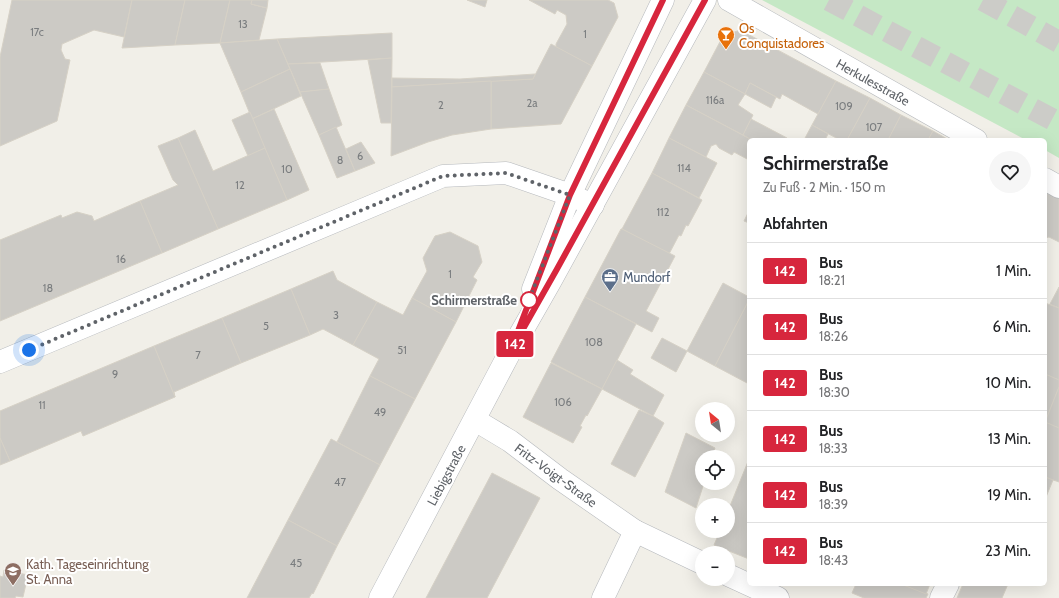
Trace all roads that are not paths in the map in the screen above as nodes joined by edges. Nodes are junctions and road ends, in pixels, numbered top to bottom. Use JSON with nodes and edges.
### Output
{"nodes":[{"id":1,"x":663,"y":0,"type":"edge"},
{"id":2,"x":705,"y":0,"type":"edge"},
{"id":3,"x":729,"y":0,"type":"edge"},
{"id":4,"x":972,"y":138,"type":"edge"},
{"id":5,"x":1047,"y":180,"type":"edge"},
{"id":6,"x":1059,"y":187,"type":"edge"},
{"id":7,"x":570,"y":195,"type":"junction"},
{"id":8,"x":593,"y":205,"type":"junction"},
{"id":9,"x":510,"y":352,"type":"junction"},
{"id":10,"x":0,"y":362,"type":"edge"},
{"id":11,"x":475,"y":420,"type":"junction"},
{"id":12,"x":635,"y":531,"type":"junction"},
{"id":13,"x":695,"y":560,"type":"edge"},
{"id":14,"x":735,"y":578,"type":"edge"},
{"id":15,"x":747,"y":584,"type":"edge"},
{"id":16,"x":752,"y":586,"type":"edge"},
{"id":17,"x":947,"y":586,"type":"edge"},
{"id":18,"x":380,"y":598,"type":"edge"},
{"id":19,"x":603,"y":598,"type":"edge"},
{"id":20,"x":778,"y":598,"type":"edge"},
{"id":21,"x":941,"y":598,"type":"edge"}],
"edges":[{"from":1,"to":7,"type":"street","name":"Liebigstraße"},
{"from":2,"to":8,"type":"street","name":"Liebigstraße"},
{"from":3,"to":4,"type":"street","name":"Herkulesstraße"},
{"from":5,"to":6,"type":"street"},
{"from":7,"to":8,"type":"street"},
{"from":7,"to":9,"type":"street","name":"Liebigstraße"},
{"from":7,"to":10,"type":"street"},
{"from":8,"to":9,"type":"street","name":"Liebigstraße"},
{"from":9,"to":11,"type":"street","name":"Liebigstraße"},
{"from":11,"to":12,"type":"street","name":"Fritz-Voigt-Straße"},
{"from":11,"to":18,"type":"street","name":"Liebigstraße"},
{"from":12,"to":13,"type":"street","name":"Fritz-Voigt-Straße"},
{"from":12,"to":19,"type":"street"},
{"from":14,"to":15,"type":"street"},
{"from":16,"to":20,"type":"street"},
{"from":17,"to":21,"type":"street"}]}
